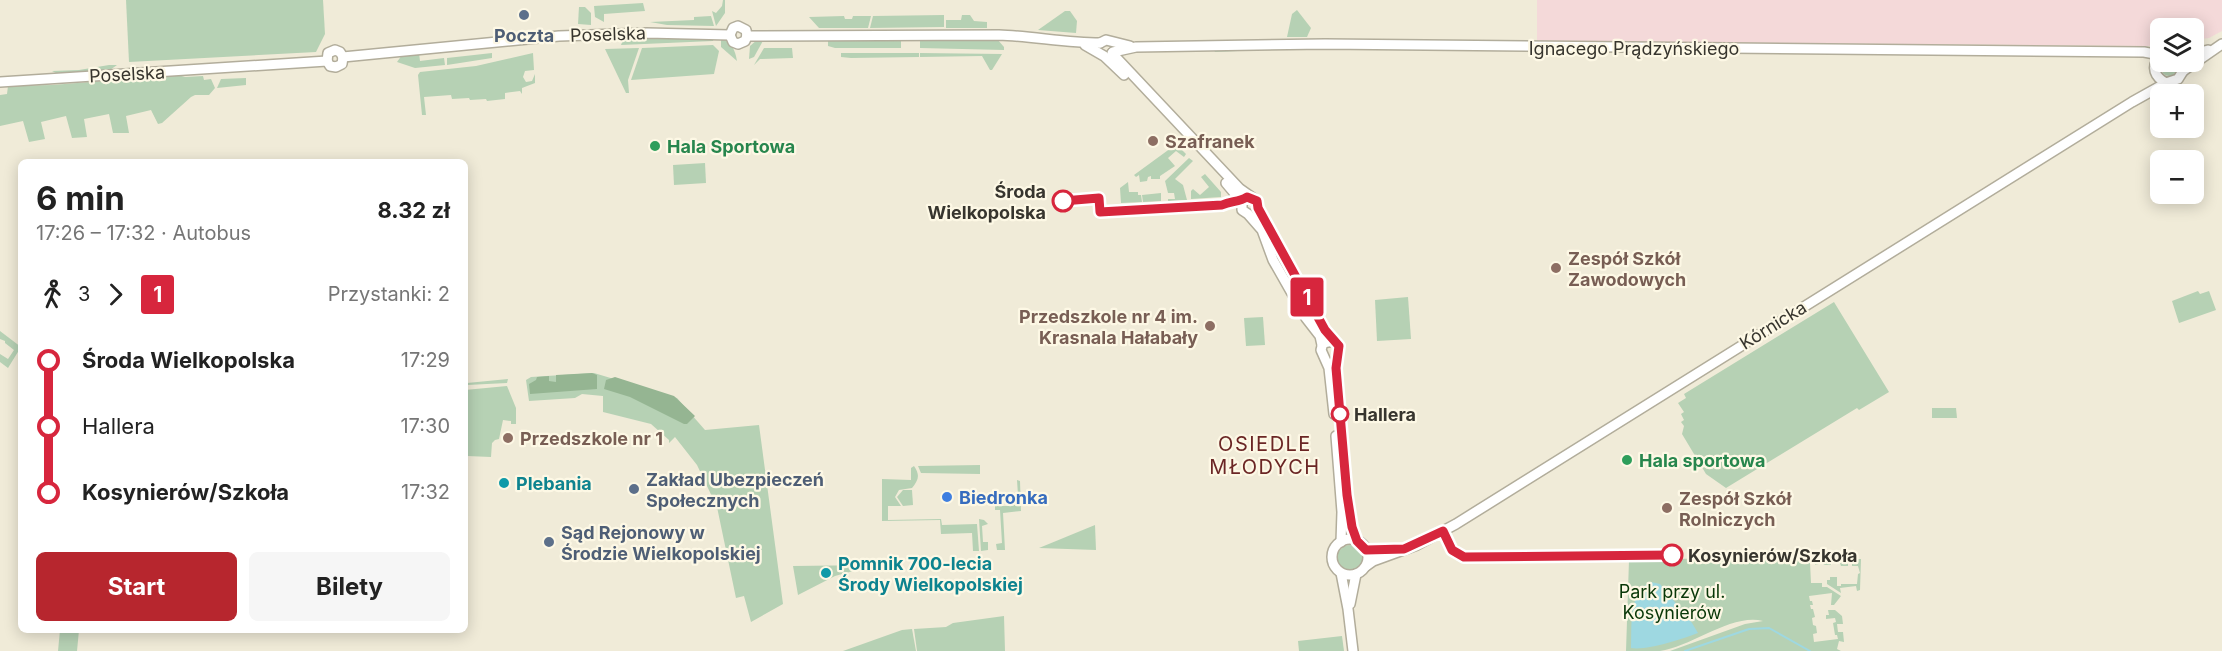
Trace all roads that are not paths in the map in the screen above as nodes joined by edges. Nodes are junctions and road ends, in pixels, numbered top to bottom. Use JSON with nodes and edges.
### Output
{"nodes":[{"id":1,"x":2219,"y":46,"type":"edge"},
{"id":2,"x":1136,"y":47,"type":"junction"},
{"id":3,"x":1107,"y":50,"type":"junction"},
{"id":4,"x":2204,"y":51,"type":"edge"},
{"id":5,"x":2204,"y":54,"type":"edge"},
{"id":6,"x":2150,"y":56,"type":"edge"},
{"id":7,"x":1126,"y":69,"type":"junction"},
{"id":8,"x":2156,"y":72,"type":"edge"},
{"id":9,"x":2180,"y":72,"type":"edge"},
{"id":10,"x":2156,"y":75,"type":"junction"},
{"id":11,"x":0,"y":82,"type":"edge"},
{"id":12,"x":2166,"y":83,"type":"junction"},
{"id":13,"x":2142,"y":96,"type":"junction"},
{"id":14,"x":1246,"y":199,"type":"junction"},
{"id":15,"x":1258,"y":208,"type":"junction"},
{"id":16,"x":1248,"y":214,"type":"junction"},
{"id":17,"x":1333,"y":341,"type":"junction"},
{"id":18,"x":1322,"y":345,"type":"junction"},
{"id":19,"x":1337,"y":355,"type":"junction"},
{"id":20,"x":1325,"y":357,"type":"junction"},
{"id":21,"x":1357,"y":541,"type":"junction"},
{"id":22,"x":1341,"y":542,"type":"junction"},
{"id":23,"x":1402,"y":549,"type":"junction"},
{"id":24,"x":1366,"y":550,"type":"junction"},
{"id":25,"x":1366,"y":566,"type":"junction"},
{"id":26,"x":1341,"y":573,"type":"junction"},
{"id":27,"x":1356,"y":574,"type":"junction"},
{"id":28,"x":1348,"y":609,"type":"junction"},
{"id":29,"x":1353,"y":651,"type":"edge"}],
"edges":[{"from":1,"to":4,"type":"street"},
{"from":1,"to":5,"type":"street"},
{"from":2,"to":3,"type":"street","name":"Ignacego Prądzyńskiego"},
{"from":2,"to":6,"type":"street","name":"Ignacego Prądzyńskiego"},
{"from":2,"to":7,"type":"street"},
{"from":3,"to":7,"type":"street"},
{"from":3,"to":11,"type":"street","name":"Poselska"},
{"from":3,"to":14,"type":"street"},
{"from":7,"to":14,"type":"street"},
{"from":8,"to":10,"type":"street"},
{"from":9,"to":12,"type":"street","name":"Kórnicka"},
{"from":10,"to":12,"type":"street"},
{"from":10,"to":13,"type":"street","name":"Kórnicka"},
{"from":12,"to":13,"type":"street","name":"Kórnicka"},
{"from":13,"to":23,"type":"street","name":"Kórnicka"},
{"from":14,"to":15,"type":"street"},
{"from":14,"to":16,"type":"street"},
{"from":15,"to":16,"type":"street"},
{"from":15,"to":17,"type":"street"},
{"from":16,"to":18,"type":"street"},
{"from":17,"to":18,"type":"street"},
{"from":17,"to":19,"type":"street"},
{"from":18,"to":20,"type":"street"},
{"from":19,"to":20,"type":"street"},
{"from":19,"to":21,"type":"street"},
{"from":20,"to":22,"type":"street"},
{"from":21,"to":22,"type":"street"},
{"from":21,"to":24,"type":"street"},
{"from":22,"to":26,"type":"street"},
{"from":23,"to":24,"type":"street","name":"Kórnicka"},
{"from":23,"to":25,"type":"street","name":"Kórnicka"},
{"from":24,"to":25,"type":"street"},
{"from":25,"to":27,"type":"street"},
{"from":26,"to":27,"type":"street"},
{"from":26,"to":28,"type":"street"},
{"from":27,"to":28,"type":"street"},
{"from":28,"to":29,"type":"street"}]}
